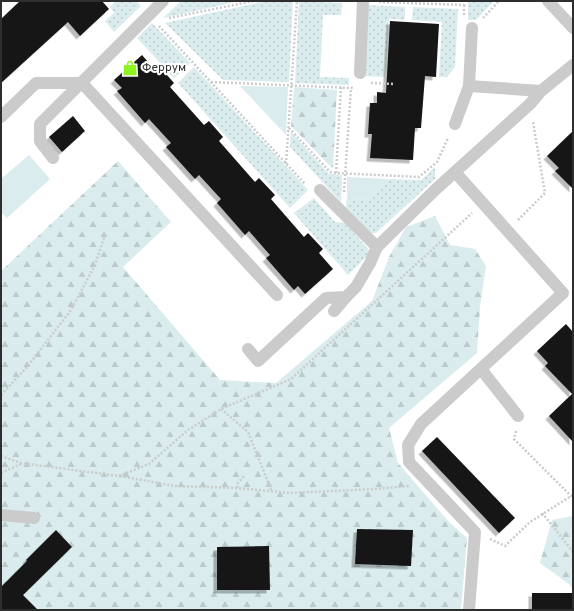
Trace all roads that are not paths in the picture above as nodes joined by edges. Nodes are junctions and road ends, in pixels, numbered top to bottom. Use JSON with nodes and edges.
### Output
{"nodes":[{"id":1,"x":163,"y":1,"type":"edge"},
{"id":2,"x":363,"y":1,"type":"edge"},
{"id":3,"x":548,"y":1,"type":"edge"},
{"id":4,"x":472,"y":28,"type":"road end"},
{"id":5,"x":573,"y":28,"type":"edge"},
{"id":6,"x":573,"y":65,"type":"edge"},
{"id":7,"x":360,"y":73,"type":"dead end"},
{"id":8,"x":82,"y":83,"type":"junction"},
{"id":9,"x":469,"y":86,"type":"junction"},
{"id":10,"x":541,"y":91,"type":"junction"},
{"id":11,"x":1,"y":117,"type":"edge"},
{"id":12,"x":455,"y":124,"type":"road end"},
{"id":13,"x":53,"y":158,"type":"dead end"},
{"id":14,"x":455,"y":172,"type":"junction"},
{"id":15,"x":320,"y":190,"type":"road end"},
{"id":16,"x":378,"y":247,"type":"junction"},
{"id":17,"x":277,"y":295,"type":"dead end"},
{"id":18,"x":346,"y":297,"type":"junction"},
{"id":19,"x":334,"y":311,"type":"dead end"},
{"id":20,"x":248,"y":349,"type":"dead end"},
{"id":21,"x":481,"y":368,"type":"junction"},
{"id":22,"x":518,"y":416,"type":"road end"},
{"id":23,"x":1,"y":515,"type":"edge"},
{"id":24,"x":34,"y":518,"type":"dead end"},
{"id":25,"x":469,"y":610,"type":"edge"}],
"edges":[{"from":1,"to":8,"type":"lane"},
{"from":2,"to":7,"type":"lane"},
{"from":3,"to":5,"type":"lane"},
{"from":4,"to":9,"type":"lane"},
{"from":6,"to":10,"type":"lane"},
{"from":8,"to":11,"type":"lane"},
{"from":8,"to":13,"type":"lane"},
{"from":8,"to":17,"type":"lane"},
{"from":9,"to":10,"type":"lane"},
{"from":9,"to":12,"type":"lane"},
{"from":10,"to":14,"type":"lane"},
{"from":14,"to":16,"type":"lane"},
{"from":14,"to":21,"type":"lane"},
{"from":15,"to":16,"type":"lane"},
{"from":16,"to":18,"type":"lane"},
{"from":18,"to":19,"type":"lane"},
{"from":18,"to":20,"type":"lane"},
{"from":21,"to":22,"type":"lane"},
{"from":21,"to":25,"type":"lane"},
{"from":23,"to":24,"type":"lane"}]}
